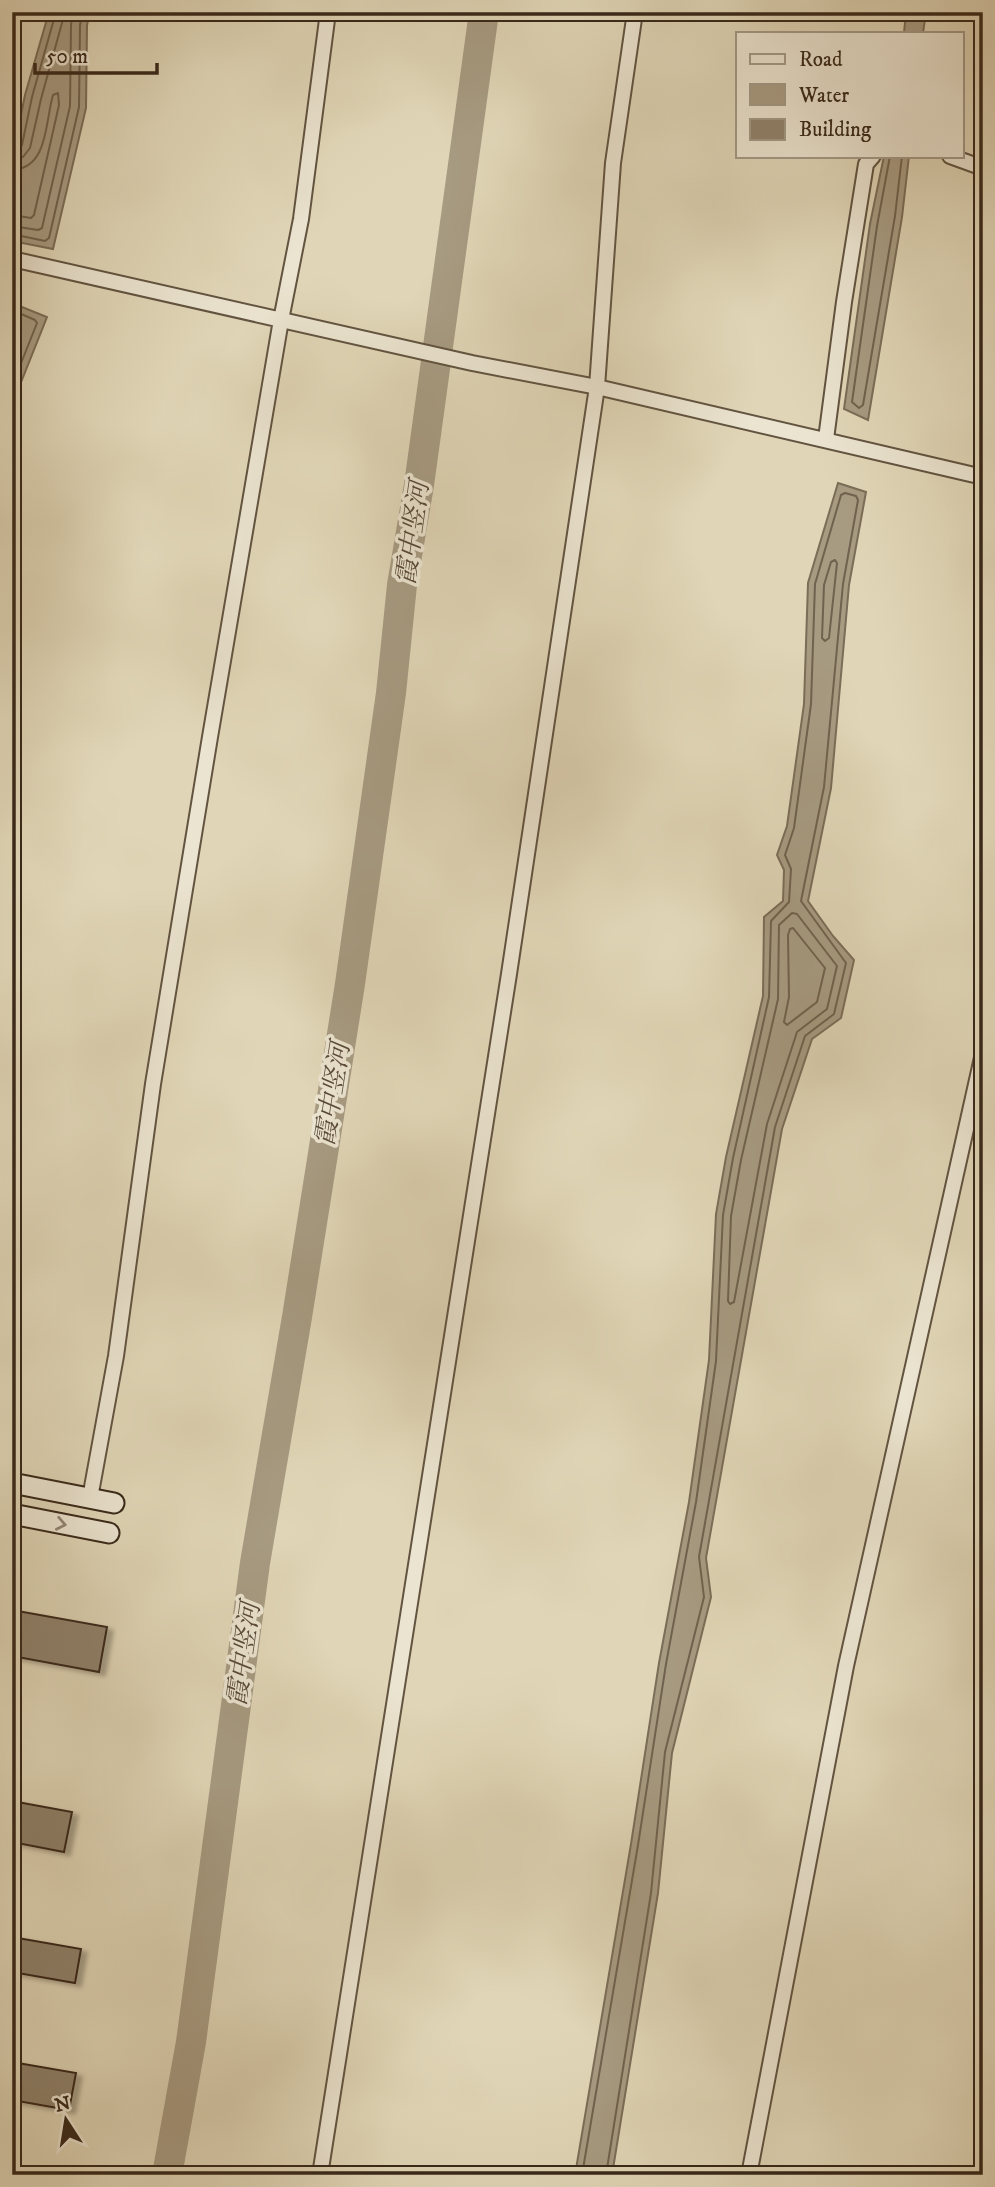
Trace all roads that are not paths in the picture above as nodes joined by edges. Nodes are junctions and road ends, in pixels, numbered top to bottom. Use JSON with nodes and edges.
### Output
{"nodes":[{"id":1,"x":328,"y":12,"type":"edge"},
{"id":2,"x":635,"y":12,"type":"edge"},
{"id":3,"x":871,"y":158,"type":"edge"},
{"id":4,"x":956,"y":158,"type":"edge"},
{"id":5,"x":983,"y":168,"type":"edge"},
{"id":6,"x":12,"y":259,"type":"edge"},
{"id":7,"x":281,"y":320,"type":"junction"},
{"id":8,"x":597,"y":387,"type":"junction"},
{"id":9,"x":826,"y":439,"type":"junction"},
{"id":10,"x":983,"y":477,"type":"edge"},
{"id":11,"x":983,"y":1053,"type":"edge"},
{"id":12,"x":12,"y":1483,"type":"edge"},
{"id":13,"x":90,"y":1498,"type":"junction"},
{"id":14,"x":114,"y":1503,"type":"dead end"},
{"id":15,"x":12,"y":1514,"type":"edge"},
{"id":16,"x":109,"y":1533,"type":"dead end"},
{"id":17,"x":320,"y":2175,"type":"edge"},
{"id":18,"x":749,"y":2175,"type":"edge"}],
"edges":[{"from":1,"to":7,"type":"street"},
{"from":2,"to":8,"type":"street"},
{"from":3,"to":9,"type":"street"},
{"from":4,"to":5,"type":"street"},
{"from":6,"to":7,"type":"street"},
{"from":7,"to":8,"type":"street"},
{"from":7,"to":13,"type":"street"},
{"from":8,"to":9,"type":"street"},
{"from":8,"to":17,"type":"street"},
{"from":9,"to":10,"type":"street"},
{"from":11,"to":18,"type":"street"},
{"from":12,"to":13,"type":"street"},
{"from":13,"to":14,"type":"street"},
{"from":15,"to":16,"type":"street","one_way":true}]}
